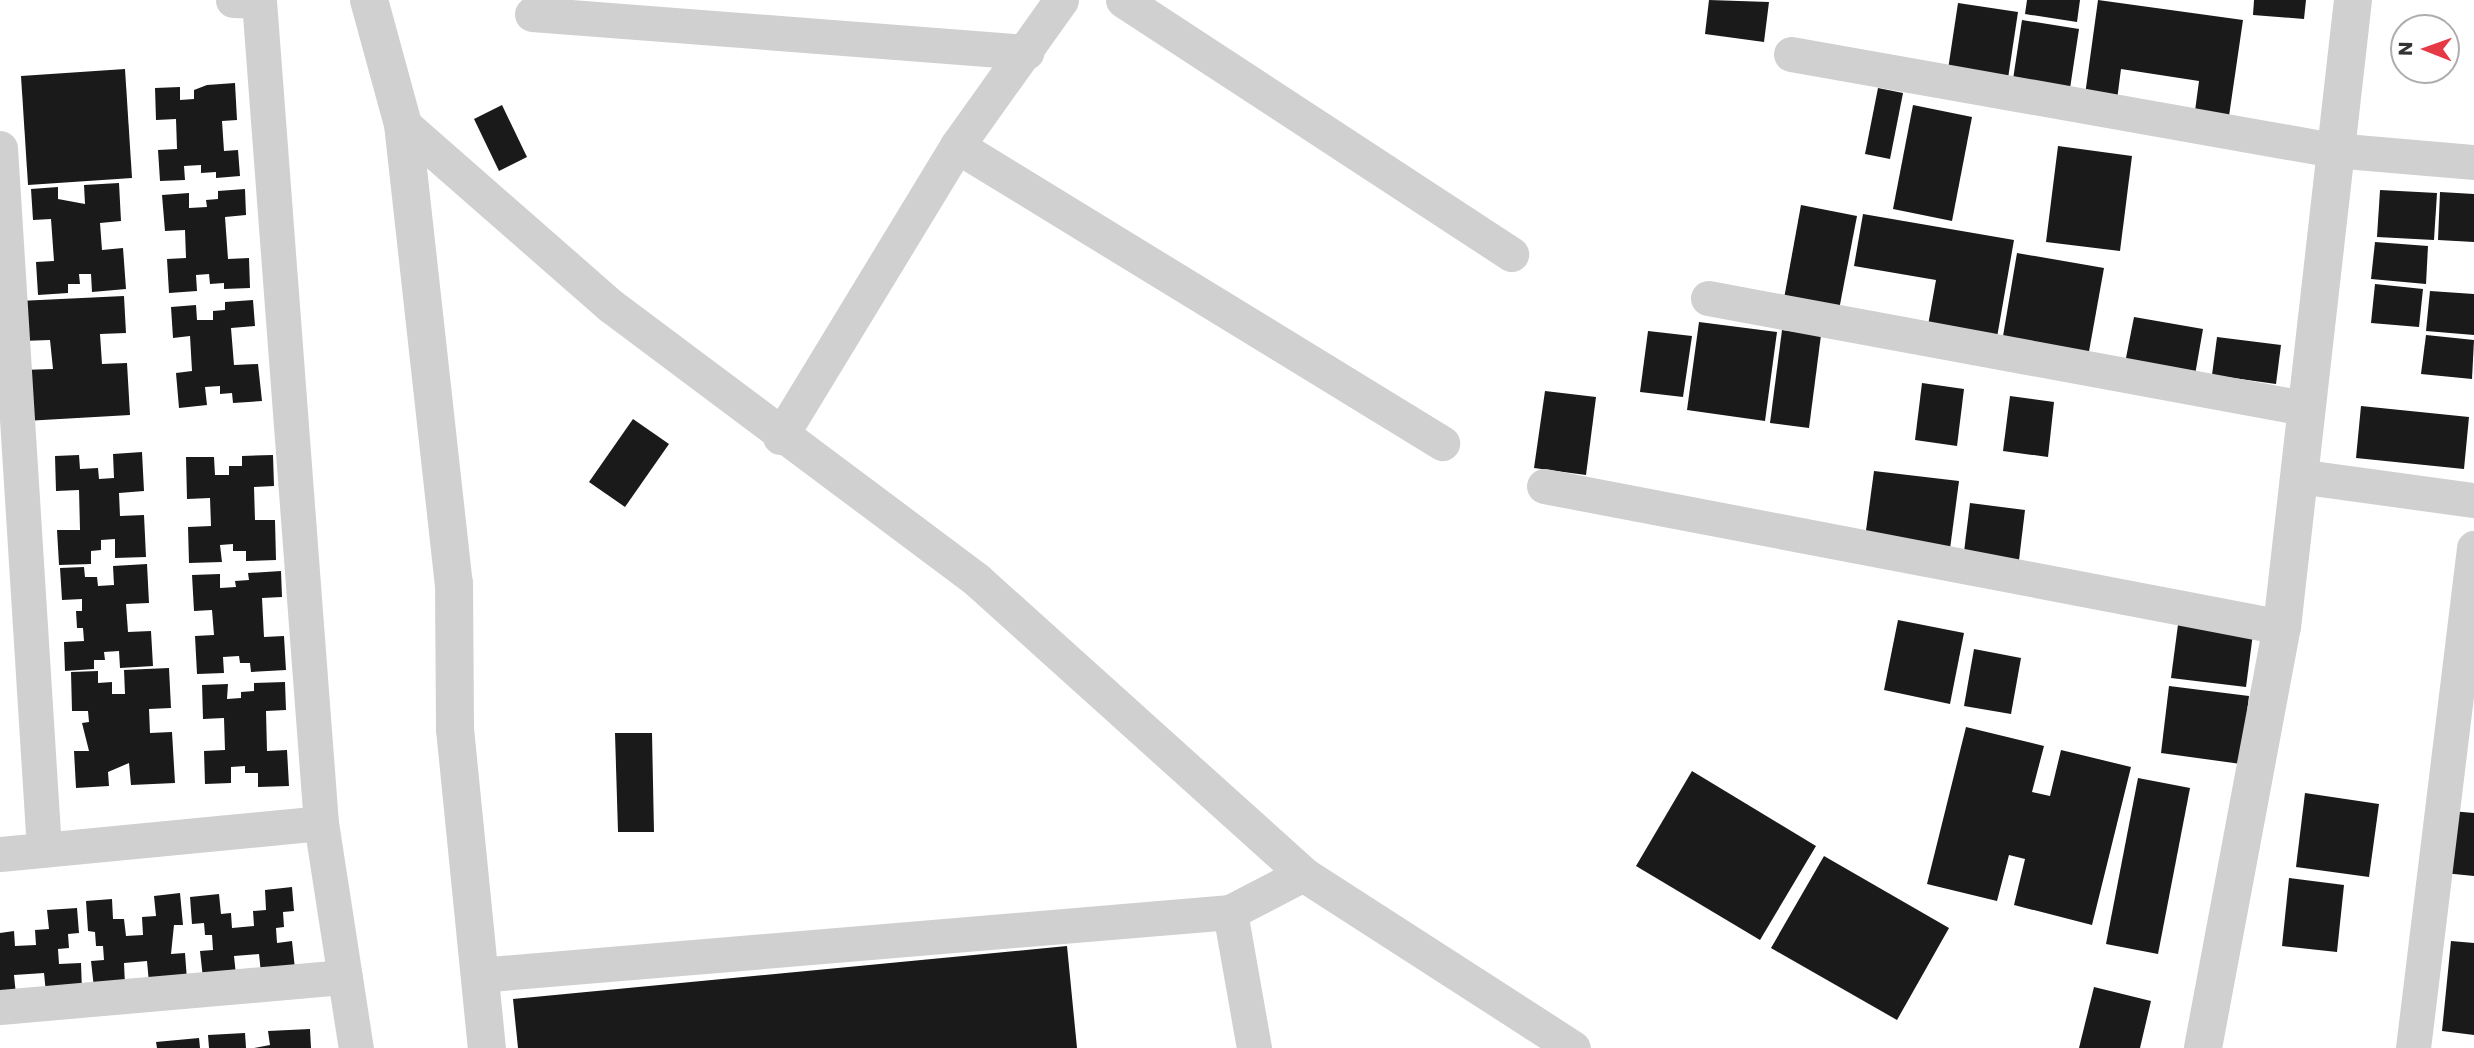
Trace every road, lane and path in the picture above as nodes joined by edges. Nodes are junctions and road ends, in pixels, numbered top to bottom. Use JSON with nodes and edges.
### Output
{"nodes":[{"id":1,"x":233,"y":0,"type":"edge"},
{"id":2,"x":369,"y":0,"type":"edge"},
{"id":3,"x":1061,"y":0,"type":"edge"},
{"id":4,"x":1123,"y":0,"type":"edge"},
{"id":5,"x":2353,"y":0,"type":"edge"},
{"id":6,"x":531,"y":14,"type":"dead end"},
{"id":7,"x":1027,"y":52,"type":"junction"},
{"id":8,"x":1791,"y":54,"type":"dead end"},
{"id":9,"x":404,"y":124,"type":"junction"},
{"id":10,"x":957,"y":146,"type":"junction"},
{"id":11,"x":0,"y":148,"type":"edge"},
{"id":12,"x":2333,"y":150,"type":"junction"},
{"id":13,"x":2474,"y":162,"type":"edge"},
{"id":14,"x":1511,"y":254,"type":"dead end"},
{"id":15,"x":1707,"y":298,"type":"dead end"},
{"id":16,"x":2304,"y":408,"type":"junction"},
{"id":17,"x":780,"y":437,"type":"junction"},
{"id":18,"x":1442,"y":443,"type":"dead end"},
{"id":19,"x":2298,"y":476,"type":"junction"},
{"id":20,"x":1544,"y":486,"type":"dead end"},
{"id":21,"x":2474,"y":500,"type":"edge"},
{"id":22,"x":2474,"y":548,"type":"edge"},
{"id":23,"x":2282,"y":627,"type":"junction"},
{"id":24,"x":321,"y":823,"type":"junction"},
{"id":25,"x":44,"y":850,"type":"junction"},
{"id":26,"x":0,"y":854,"type":"edge"},
{"id":27,"x":1303,"y":874,"type":"junction"},
{"id":28,"x":1230,"y":912,"type":"junction"},
{"id":29,"x":478,"y":975,"type":"junction"},
{"id":30,"x":345,"y":977,"type":"junction"},
{"id":31,"x":0,"y":1007,"type":"edge"},
{"id":32,"x":356,"y":1048,"type":"edge"},
{"id":33,"x":486,"y":1048,"type":"edge"},
{"id":34,"x":1254,"y":1048,"type":"edge"},
{"id":35,"x":1573,"y":1048,"type":"edge"},
{"id":36,"x":2203,"y":1048,"type":"edge"},
{"id":37,"x":2413,"y":1048,"type":"edge"}],
"edges":[{"from":1,"to":24,"type":"street"},
{"from":2,"to":9,"type":"street"},
{"from":3,"to":7,"type":"street"},
{"from":4,"to":14,"type":"street"},
{"from":5,"to":12,"type":"street"},
{"from":6,"to":7,"type":"street"},
{"from":7,"to":10,"type":"street"},
{"from":8,"to":12,"type":"street"},
{"from":9,"to":17,"type":"street"},
{"from":9,"to":29,"type":"street"},
{"from":10,"to":17,"type":"street"},
{"from":10,"to":18,"type":"street"},
{"from":11,"to":25,"type":"street"},
{"from":12,"to":13,"type":"street"},
{"from":12,"to":16,"type":"street"},
{"from":15,"to":16,"type":"street"},
{"from":16,"to":19,"type":"street"},
{"from":17,"to":27,"type":"street"},
{"from":19,"to":21,"type":"street"},
{"from":19,"to":23,"type":"street"},
{"from":20,"to":23,"type":"street"},
{"from":22,"to":37,"type":"street"},
{"from":23,"to":36,"type":"street"},
{"from":24,"to":25,"type":"street"},
{"from":24,"to":30,"type":"street"},
{"from":25,"to":26,"type":"street"},
{"from":27,"to":28,"type":"street"},
{"from":27,"to":35,"type":"street"},
{"from":28,"to":29,"type":"street"},
{"from":28,"to":34,"type":"street"},
{"from":29,"to":33,"type":"street"},
{"from":30,"to":31,"type":"street"},
{"from":30,"to":32,"type":"street"}]}
